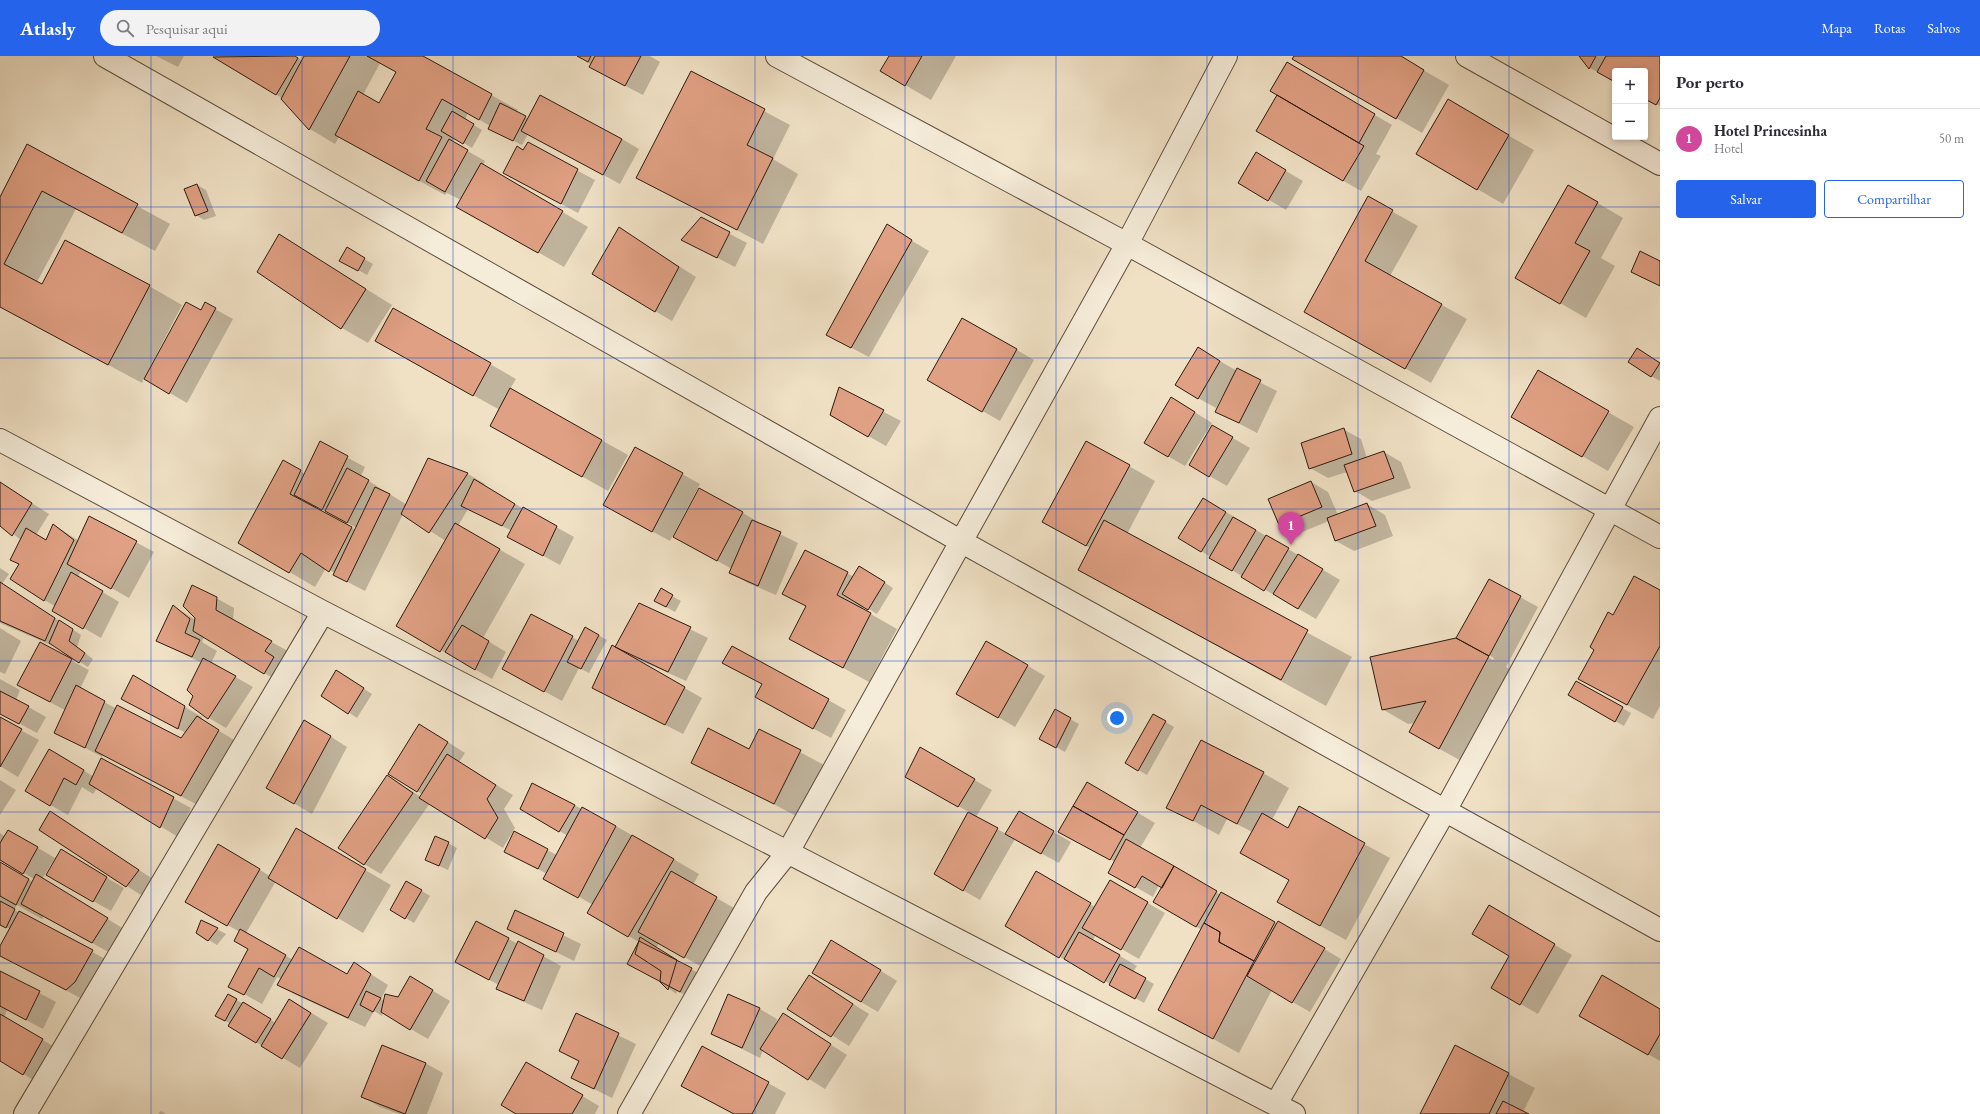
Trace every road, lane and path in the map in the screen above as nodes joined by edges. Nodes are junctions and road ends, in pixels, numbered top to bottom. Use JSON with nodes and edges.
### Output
{"nodes":[{"id":1,"x":105,"y":56,"type":"edge"},
{"id":2,"x":777,"y":56,"type":"edge"},
{"id":3,"x":1226,"y":56,"type":"edge"},
{"id":4,"x":1467,"y":56,"type":"edge"},
{"id":5,"x":1660,"y":164,"type":"edge"},
{"id":6,"x":1127,"y":244,"type":"junction"},
{"id":7,"x":1660,"y":418,"type":"edge"},
{"id":8,"x":0,"y":440,"type":"edge"},
{"id":9,"x":1610,"y":510,"type":"junction"},
{"id":10,"x":1660,"y":537,"type":"edge"},
{"id":11,"x":962,"y":542,"type":"junction"},
{"id":12,"x":323,"y":612,"type":"junction"},
{"id":13,"x":1446,"y":810,"type":"junction"},
{"id":14,"x":788,"y":852,"type":"junction"},
{"id":15,"x":1660,"y":930,"type":"edge"},
{"id":16,"x":1285,"y":1109,"type":"edge"},
{"id":17,"x":25,"y":1114,"type":"edge"},
{"id":18,"x":629,"y":1114,"type":"edge"}],
"edges":[{"from":1,"to":11,"type":"street"},
{"from":2,"to":6,"type":"street"},
{"from":3,"to":6,"type":"street"},
{"from":4,"to":5,"type":"street"},
{"from":6,"to":9,"type":"street"},
{"from":6,"to":11,"type":"street"},
{"from":7,"to":9,"type":"street"},
{"from":8,"to":12,"type":"street"},
{"from":9,"to":10,"type":"street"},
{"from":9,"to":13,"type":"street"},
{"from":11,"to":13,"type":"street"},
{"from":11,"to":14,"type":"street"},
{"from":12,"to":14,"type":"street"},
{"from":12,"to":17,"type":"street"},
{"from":13,"to":15,"type":"street"},
{"from":13,"to":16,"type":"street"},
{"from":14,"to":16,"type":"street"},
{"from":14,"to":18,"type":"street"}]}
